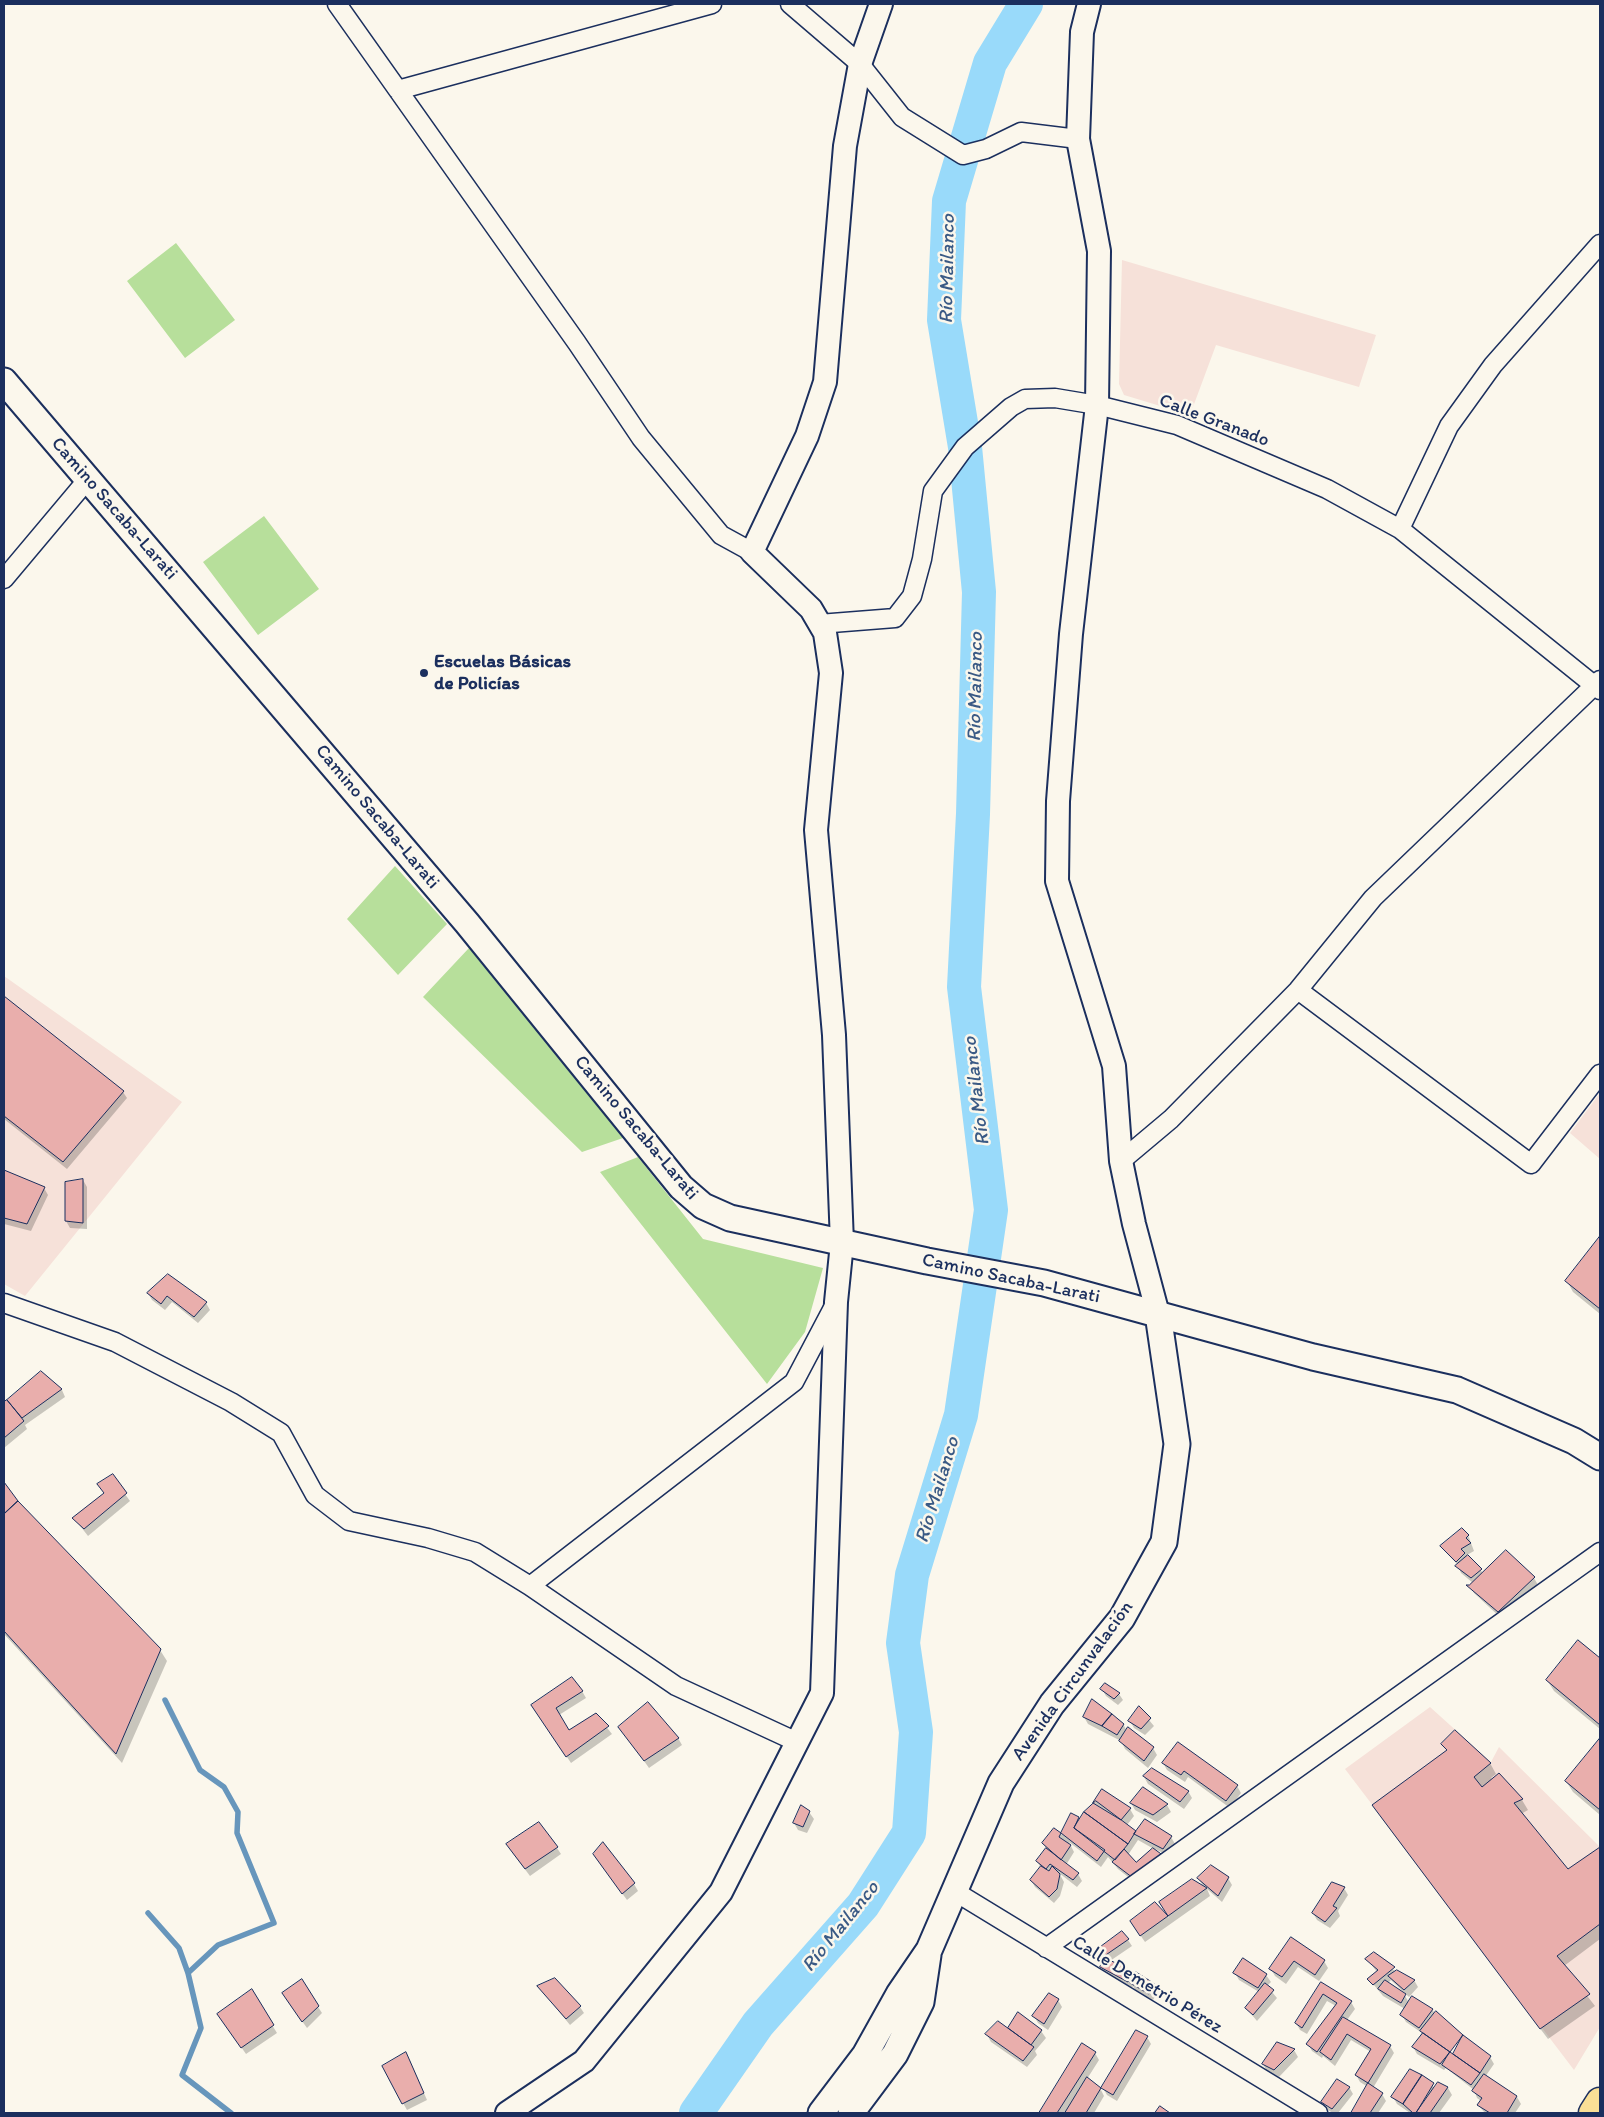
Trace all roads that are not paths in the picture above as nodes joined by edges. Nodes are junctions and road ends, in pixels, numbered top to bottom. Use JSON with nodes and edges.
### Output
{"nodes":[{"id":1,"x":336,"y":4,"type":"edge"},
{"id":2,"x":712,"y":4,"type":"edge"},
{"id":3,"x":790,"y":4,"type":"edge"},
{"id":4,"x":881,"y":4,"type":"edge"},
{"id":5,"x":1089,"y":4,"type":"edge"},
{"id":6,"x":860,"y":64,"type":"junction"},
{"id":7,"x":398,"y":90,"type":"junction"},
{"id":8,"x":1078,"y":139,"type":"junction"},
{"id":9,"x":1600,"y":244,"type":"edge"},
{"id":10,"x":4,"y":381,"type":"edge"},
{"id":11,"x":1097,"y":405,"type":"junction"},
{"id":12,"x":88,"y":479,"type":"junction"},
{"id":13,"x":1400,"y":529,"type":"junction"},
{"id":14,"x":752,"y":552,"type":"junction"},
{"id":15,"x":4,"y":579,"type":"edge"},
{"id":16,"x":819,"y":624,"type":"junction"},
{"id":17,"x":1598,"y":685,"type":"edge"},
{"id":18,"x":1298,"y":990,"type":"junction"},
{"id":19,"x":1600,"y":1074,"type":"edge"},
{"id":20,"x":1121,"y":1160,"type":"junction"},
{"id":21,"x":842,"y":1243,"type":"junction"},
{"id":22,"x":836,"y":1302,"type":"junction"},
{"id":23,"x":4,"y":1304,"type":"edge"},
{"id":24,"x":1158,"y":1314,"type":"junction"},
{"id":25,"x":1600,"y":1457,"type":"edge"},
{"id":26,"x":1600,"y":1552,"type":"edge"},
{"id":27,"x":530,"y":1586,"type":"junction"},
{"id":28,"x":796,"y":1742,"type":"junction"},
{"id":29,"x":954,"y":1891,"type":"junction"},
{"id":30,"x":1046,"y":1948,"type":"junction"},
{"id":31,"x":929,"y":1950,"type":"junction"},
{"id":32,"x":1600,"y":2102,"type":"edge"},
{"id":33,"x":506,"y":2113,"type":"edge"},
{"id":34,"x":821,"y":2113,"type":"edge"},
{"id":35,"x":851,"y":2113,"type":"edge"},
{"id":36,"x":1318,"y":2113,"type":"edge"},
{"id":37,"x":1593,"y":2113,"type":"edge"}],
"edges":[{"from":1,"to":7,"type":"street"},
{"from":2,"to":7,"type":"street"},
{"from":3,"to":6,"type":"street"},
{"from":4,"to":6,"type":"street"},
{"from":5,"to":8,"type":"street"},
{"from":6,"to":8,"type":"street"},
{"from":6,"to":14,"type":"street"},
{"from":7,"to":14,"type":"street"},
{"from":8,"to":11,"type":"street"},
{"from":9,"to":13,"type":"street"},
{"from":10,"to":12,"type":"main road","name":"Camino Sacaba-Larati"},
{"from":11,"to":13,"type":"street","name":"Calle Granado"},
{"from":11,"to":16,"type":"street","name":"Calle Granado"},
{"from":11,"to":20,"type":"street"},
{"from":12,"to":15,"type":"street"},
{"from":12,"to":21,"type":"main road","name":"Camino Sacaba-Larati"},
{"from":13,"to":17,"type":"street","name":"Calle Granado"},
{"from":14,"to":16,"type":"street"},
{"from":16,"to":21,"type":"street"},
{"from":17,"to":18,"type":"street"},
{"from":18,"to":19,"type":"street"},
{"from":18,"to":20,"type":"street"},
{"from":20,"to":24,"type":"street"},
{"from":21,"to":22,"type":"street"},
{"from":21,"to":24,"type":"main road","name":"Camino Sacaba-Larati"},
{"from":22,"to":27,"type":"street"},
{"from":22,"to":28,"type":"street"},
{"from":23,"to":27,"type":"street"},
{"from":24,"to":25,"type":"main road","name":"Camino Sacaba-Larati"},
{"from":24,"to":29,"type":"main road","name":"Avenida Circunvalación"},
{"from":26,"to":30,"type":"street"},
{"from":27,"to":28,"type":"street"},
{"from":28,"to":33,"type":"street"},
{"from":29,"to":30,"type":"street","name":"Calle Demetrio Pérez"},
{"from":29,"to":31,"type":"main road","name":"Avenida Circunvalación"},
{"from":30,"to":36,"type":"street","name":"Calle Demetrio Pérez"},
{"from":31,"to":34,"type":"main road","name":"Avenida Circunvalación"},
{"from":31,"to":35,"type":"main road","name":"Avenida Circunvalación"},
{"from":32,"to":37,"type":"highway"}]}
